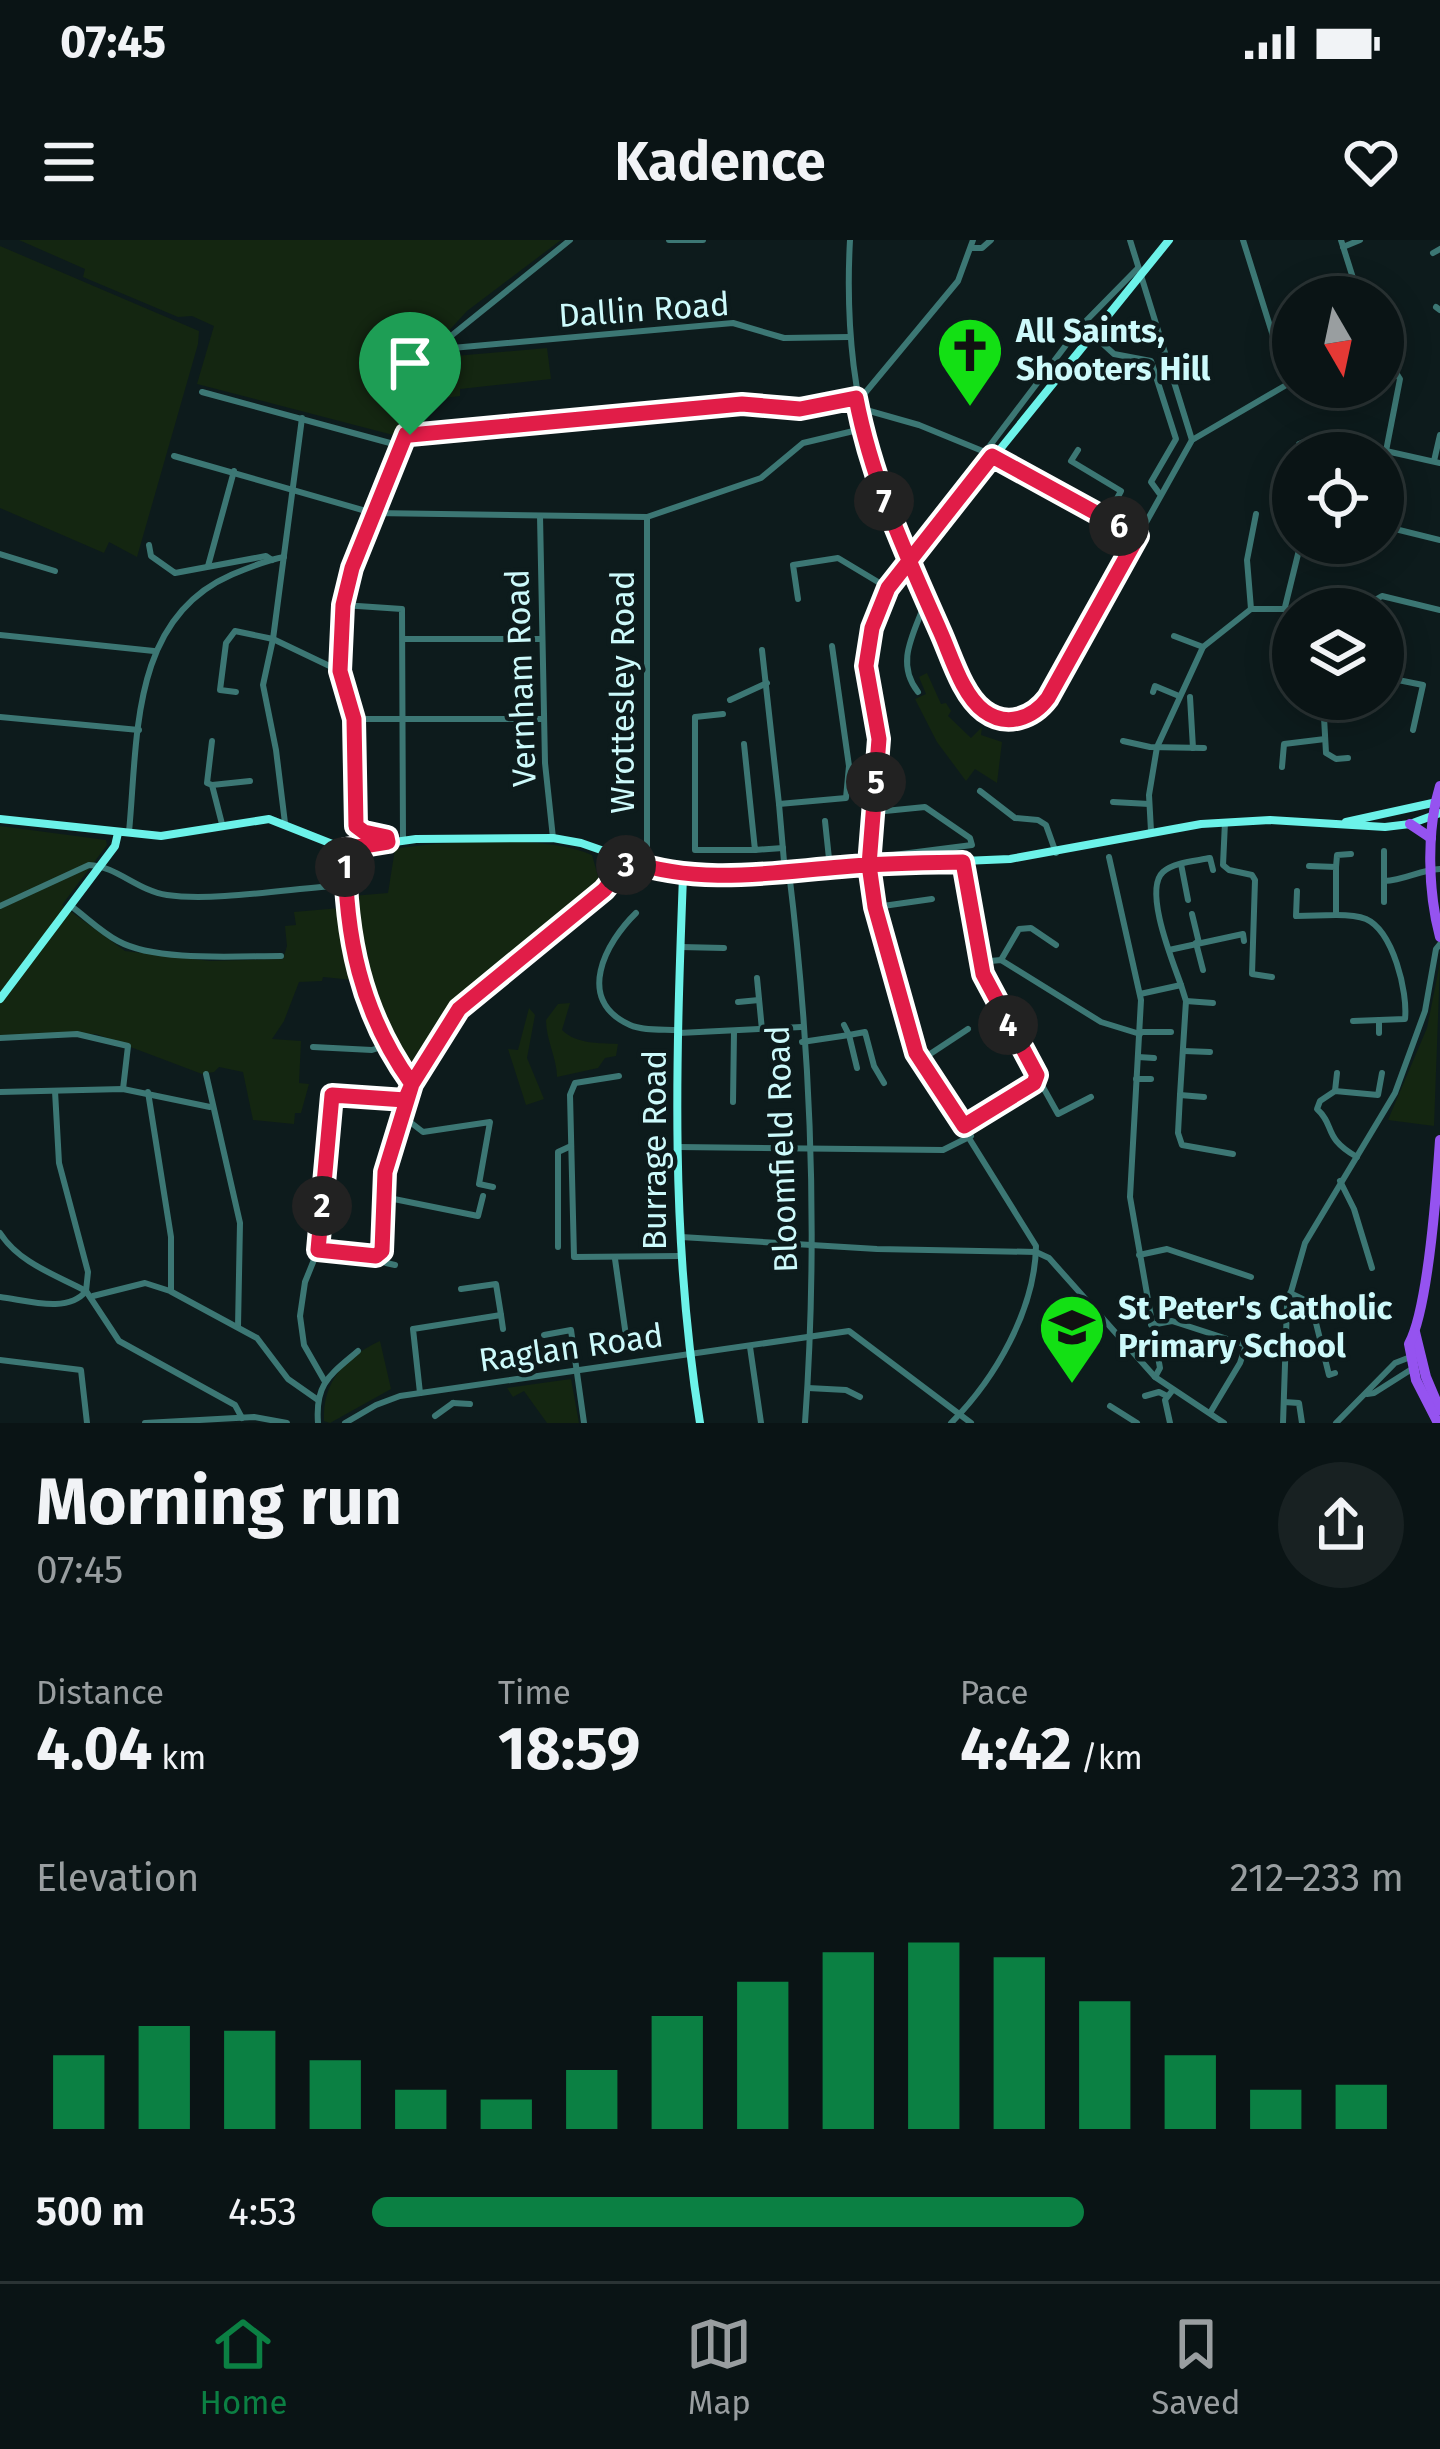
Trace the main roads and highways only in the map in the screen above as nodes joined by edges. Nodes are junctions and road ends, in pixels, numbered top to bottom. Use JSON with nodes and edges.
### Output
{"nodes":[{"id":1,"x":1440,"y":786,"type":"edge"},
{"id":2,"x":1437,"y":808,"type":"edge"},
{"id":3,"x":1410,"y":824,"type":"road end"},
{"id":4,"x":1432,"y":841,"type":"junction"},
{"id":5,"x":1437,"y":869,"type":"edge"},
{"id":6,"x":1440,"y":940,"type":"edge"},
{"id":7,"x":1440,"y":1141,"type":"edge"},
{"id":8,"x":1416,"y":1361,"type":"junction"},
{"id":9,"x":1440,"y":1410,"type":"edge"},
{"id":10,"x":1438,"y":1423,"type":"edge"}],
"edges":[{"from":1,"to":2,"type":"highway"},
{"from":2,"to":4,"type":"highway"},
{"from":3,"to":4,"type":"highway"},
{"from":4,"to":5,"type":"highway"},
{"from":5,"to":6,"type":"highway"},
{"from":7,"to":8,"type":"highway"},
{"from":8,"to":9,"type":"highway"},
{"from":8,"to":10,"type":"highway"}]}
